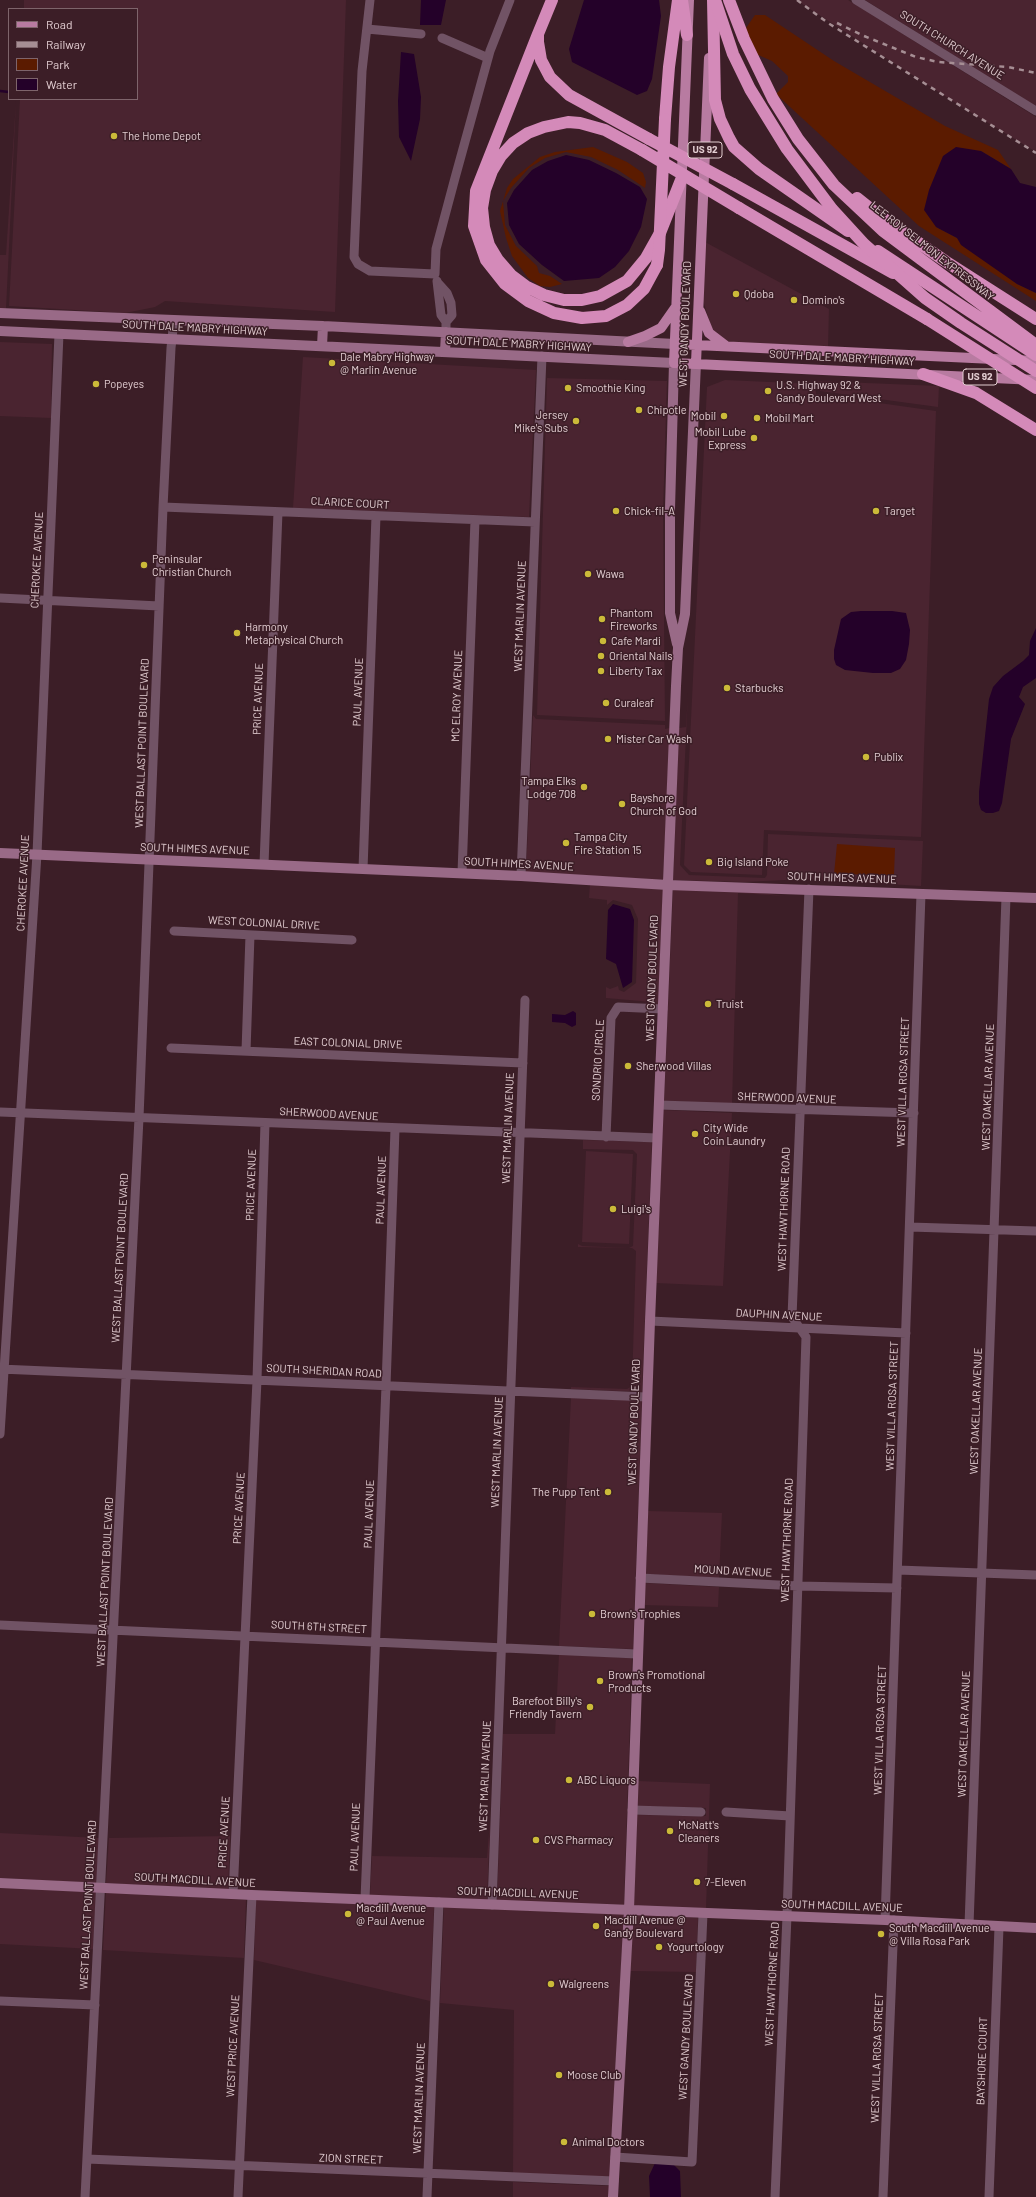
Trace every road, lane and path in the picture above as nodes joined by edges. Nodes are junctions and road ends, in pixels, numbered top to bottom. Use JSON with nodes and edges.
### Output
{"nodes":[{"id":1,"x":370,"y":0,"type":"edge"},
{"id":2,"x":510,"y":0,"type":"edge"},
{"id":3,"x":552,"y":0,"type":"edge"},
{"id":4,"x":678,"y":0,"type":"edge"},
{"id":5,"x":682,"y":0,"type":"edge"},
{"id":6,"x":689,"y":0,"type":"edge"},
{"id":7,"x":713,"y":0,"type":"edge"},
{"id":8,"x":729,"y":0,"type":"edge"},
{"id":9,"x":856,"y":0,"type":"edge"},
{"id":10,"x":366,"y":29,"type":"junction"},
{"id":11,"x":421,"y":34,"type":"dead end"},
{"id":12,"x":538,"y":34,"type":"junction"},
{"id":13,"x":688,"y":35,"type":"junction"},
{"id":14,"x":442,"y":38,"type":"dead end"},
{"id":15,"x":488,"y":58,"type":"junction"},
{"id":16,"x":1036,"y":111,"type":"edge"},
{"id":17,"x":823,"y":170,"type":"junction"},
{"id":18,"x":681,"y":180,"type":"junction"},
{"id":19,"x":435,"y":274,"type":"junction"},
{"id":20,"x":698,"y":301,"type":"junction"},
{"id":21,"x":676,"y":304,"type":"junction"},
{"id":22,"x":0,"y":313,"type":"edge"},
{"id":23,"x":1036,"y":319,"type":"edge"},
{"id":24,"x":174,"y":320,"type":"junction"},
{"id":25,"x":323,"y":326,"type":"junction"},
{"id":26,"x":446,"y":327,"type":"junction"},
{"id":27,"x":0,"y":331,"type":"edge"},
{"id":28,"x":999,"y":332,"type":"junction"},
{"id":29,"x":59,"y":334,"type":"junction"},
{"id":30,"x":172,"y":339,"type":"junction"},
{"id":31,"x":628,"y":342,"type":"junction"},
{"id":32,"x":675,"y":344,"type":"junction"},
{"id":33,"x":696,"y":345,"type":"junction"},
{"id":34,"x":1036,"y":345,"type":"edge"},
{"id":35,"x":322,"y":346,"type":"junction"},
{"id":36,"x":728,"y":346,"type":"junction"},
{"id":37,"x":445,"y":352,"type":"junction"},
{"id":38,"x":1036,"y":355,"type":"edge"},
{"id":39,"x":542,"y":356,"type":"junction"},
{"id":40,"x":1036,"y":361,"type":"edge"},
{"id":41,"x":674,"y":363,"type":"junction"},
{"id":42,"x":696,"y":363,"type":"junction"},
{"id":43,"x":1036,"y":371,"type":"edge"},
{"id":44,"x":923,"y":374,"type":"junction"},
{"id":45,"x":1036,"y":380,"type":"edge"},
{"id":46,"x":1036,"y":388,"type":"edge"},
{"id":47,"x":1036,"y":430,"type":"edge"},
{"id":48,"x":163,"y":507,"type":"junction"},
{"id":49,"x":278,"y":512,"type":"junction"},
{"id":50,"x":376,"y":516,"type":"junction"},
{"id":51,"x":476,"y":520,"type":"junction"},
{"id":52,"x":535,"y":522,"type":"junction"},
{"id":53,"x":0,"y":598,"type":"edge"},
{"id":54,"x":47,"y":600,"type":"junction"},
{"id":55,"x":159,"y":606,"type":"junction"},
{"id":56,"x":678,"y":648,"type":"junction"},
{"id":57,"x":0,"y":853,"type":"edge"},
{"id":58,"x":37,"y":854,"type":"junction"},
{"id":59,"x":149,"y":859,"type":"junction"},
{"id":60,"x":264,"y":864,"type":"junction"},
{"id":61,"x":363,"y":868,"type":"junction"},
{"id":62,"x":462,"y":873,"type":"junction"},
{"id":63,"x":521,"y":876,"type":"junction"},
{"id":64,"x":668,"y":885,"type":"junction"},
{"id":65,"x":809,"y":889,"type":"junction"},
{"id":66,"x":921,"y":894,"type":"junction"},
{"id":67,"x":1006,"y":897,"type":"junction"},
{"id":68,"x":1036,"y":898,"type":"edge"},
{"id":69,"x":174,"y":931,"type":"dead end"},
{"id":70,"x":250,"y":935,"type":"junction"},
{"id":71,"x":352,"y":940,"type":"dead end"},
{"id":72,"x":525,"y":1000,"type":"dead end"},
{"id":73,"x":663,"y":1009,"type":"junction"},
{"id":74,"x":171,"y":1048,"type":"dead end"},
{"id":75,"x":246,"y":1051,"type":"junction"},
{"id":76,"x":523,"y":1062,"type":"junction"},
{"id":77,"x":659,"y":1105,"type":"junction"},
{"id":78,"x":800,"y":1111,"type":"junction"},
{"id":79,"x":0,"y":1112,"type":"edge"},
{"id":80,"x":20,"y":1113,"type":"junction"},
{"id":81,"x":914,"y":1113,"type":"junction"},
{"id":82,"x":139,"y":1118,"type":"junction"},
{"id":83,"x":265,"y":1123,"type":"junction"},
{"id":84,"x":395,"y":1129,"type":"junction"},
{"id":85,"x":520,"y":1134,"type":"junction"},
{"id":86,"x":606,"y":1137,"type":"junction"},
{"id":87,"x":657,"y":1138,"type":"junction"},
{"id":88,"x":910,"y":1227,"type":"junction"},
{"id":89,"x":995,"y":1230,"type":"junction"},
{"id":90,"x":1036,"y":1231,"type":"edge"},
{"id":91,"x":650,"y":1321,"type":"junction"},
{"id":92,"x":799,"y":1328,"type":"junction"},
{"id":93,"x":906,"y":1333,"type":"junction"},
{"id":94,"x":2,"y":1369,"type":"edge"},
{"id":95,"x":126,"y":1375,"type":"junction"},
{"id":96,"x":257,"y":1380,"type":"junction"},
{"id":97,"x":386,"y":1386,"type":"junction"},
{"id":98,"x":511,"y":1391,"type":"junction"},
{"id":99,"x":647,"y":1397,"type":"junction"},
{"id":100,"x":0,"y":1434,"type":"edge"},
{"id":101,"x":898,"y":1570,"type":"junction"},
{"id":102,"x":982,"y":1571,"type":"junction"},
{"id":103,"x":1036,"y":1575,"type":"edge"},
{"id":104,"x":640,"y":1578,"type":"junction"},
{"id":105,"x":798,"y":1586,"type":"junction"},
{"id":106,"x":897,"y":1588,"type":"junction"},
{"id":107,"x":0,"y":1625,"type":"edge"},
{"id":108,"x":115,"y":1630,"type":"junction"},
{"id":109,"x":245,"y":1636,"type":"junction"},
{"id":110,"x":376,"y":1642,"type":"junction"},
{"id":111,"x":501,"y":1647,"type":"junction"},
{"id":112,"x":637,"y":1654,"type":"junction"},
{"id":113,"x":632,"y":1810,"type":"junction"},
{"id":114,"x":701,"y":1812,"type":"dead end"},
{"id":115,"x":726,"y":1812,"type":"dead end"},
{"id":116,"x":790,"y":1816,"type":"junction"},
{"id":117,"x":0,"y":1883,"type":"edge"},
{"id":118,"x":101,"y":1887,"type":"junction"},
{"id":119,"x":234,"y":1894,"type":"junction"},
{"id":120,"x":252,"y":1895,"type":"junction"},
{"id":121,"x":365,"y":1899,"type":"junction"},
{"id":122,"x":439,"y":1902,"type":"junction"},
{"id":123,"x":492,"y":1905,"type":"junction"},
{"id":124,"x":629,"y":1910,"type":"junction"},
{"id":125,"x":703,"y":1914,"type":"junction"},
{"id":126,"x":787,"y":1916,"type":"junction"},
{"id":127,"x":890,"y":1920,"type":"junction"},
{"id":128,"x":970,"y":1925,"type":"junction"},
{"id":129,"x":999,"y":1926,"type":"junction"},
{"id":130,"x":1036,"y":1928,"type":"edge"},
{"id":131,"x":0,"y":2001,"type":"edge"},
{"id":132,"x":95,"y":2005,"type":"junction"},
{"id":133,"x":615,"y":2157,"type":"junction"},
{"id":134,"x":87,"y":2159,"type":"junction"},
{"id":135,"x":239,"y":2166,"type":"junction"},
{"id":136,"x":428,"y":2174,"type":"junction"},
{"id":137,"x":614,"y":2181,"type":"junction"},
{"id":138,"x":85,"y":2197,"type":"edge"},
{"id":139,"x":238,"y":2197,"type":"edge"},
{"id":140,"x":427,"y":2197,"type":"edge"},
{"id":141,"x":613,"y":2197,"type":"edge"},
{"id":142,"x":775,"y":2197,"type":"edge"},
{"id":143,"x":883,"y":2197,"type":"edge"},
{"id":144,"x":989,"y":2197,"type":"edge"}],
"edges":[{"from":1,"to":10,"type":"street"},
{"from":2,"to":15,"type":"street"},
{"from":3,"to":12,"type":"highway"},
{"from":4,"to":12,"type":"highway","bridge":true},
{"from":5,"to":13,"type":"highway"},
{"from":6,"to":13,"type":"main road","name":"WEST GANDY BOULEVARD","number":"US 92"},
{"from":7,"to":20,"type":"main road","name":"WEST GANDY BOULEVARD","number":"US 92"},
{"from":7,"to":28,"type":"highway"},
{"from":7,"to":43,"type":"highway","bridge":true},
{"from":8,"to":17,"type":"highway","name":"LEE ROY SELMON EXPRESSWAY"},
{"from":9,"to":16,"type":"street","name":"SOUTH CHURCH AVENUE"},
{"from":10,"to":11,"type":"street"},
{"from":10,"to":19,"type":"street"},
{"from":12,"to":28,"type":"highway","bridge":true},
{"from":13,"to":18,"type":"main road","name":"WEST GANDY BOULEVARD","number":"US 92"},
{"from":14,"to":15,"type":"street"},
{"from":15,"to":19,"type":"street"},
{"from":17,"to":23,"type":"highway"},
{"from":17,"to":34,"type":"highway","name":"LEE ROY SELMON EXPRESSWAY"},
{"from":18,"to":21,"type":"main road","name":"WEST GANDY BOULEVARD","number":"US 92"},
{"from":18,"to":46,"type":"highway","bridge":true},
{"from":19,"to":26,"type":"street"},
{"from":20,"to":33,"type":"main road","name":"WEST GANDY BOULEVARD"},
{"from":20,"to":36,"type":"main road","number":"US 92"},
{"from":21,"to":31,"type":"main road"},
{"from":21,"to":32,"type":"main road","name":"WEST GANDY BOULEVARD","number":"US 92"},
{"from":22,"to":24,"type":"main road","name":"SOUTH DALE MABRY HIGHWAY"},
{"from":24,"to":25,"type":"main road","name":"SOUTH DALE MABRY HIGHWAY"},
{"from":24,"to":30,"type":"street","name":"WEST BALLAST POINT BOULEVARD"},
{"from":25,"to":26,"type":"main road","name":"SOUTH DALE MABRY HIGHWAY"},
{"from":25,"to":35,"type":"main road"},
{"from":26,"to":31,"type":"main road","name":"SOUTH DALE MABRY HIGHWAY"},
{"from":26,"to":37,"type":"main road"},
{"from":27,"to":29,"type":"main road","name":"SOUTH DALE MABRY HIGHWAY"},
{"from":28,"to":38,"type":"highway"},
{"from":29,"to":30,"type":"main road","name":"SOUTH DALE MABRY HIGHWAY"},
{"from":29,"to":54,"type":"street","name":"CHEROKEE AVENUE"},
{"from":30,"to":35,"type":"main road","name":"SOUTH DALE MABRY HIGHWAY"},
{"from":30,"to":48,"type":"street","name":"WEST BALLAST POINT BOULEVARD"},
{"from":31,"to":32,"type":"main road","name":"SOUTH DALE MABRY HIGHWAY"},
{"from":32,"to":33,"type":"main road","name":"SOUTH DALE MABRY HIGHWAY"},
{"from":32,"to":41,"type":"main road","name":"WEST GANDY BOULEVARD","number":"US 92"},
{"from":33,"to":36,"type":"main road","name":"SOUTH DALE MABRY HIGHWAY"},
{"from":33,"to":42,"type":"main road","name":"WEST GANDY BOULEVARD"},
{"from":35,"to":37,"type":"main road","name":"SOUTH DALE MABRY HIGHWAY"},
{"from":36,"to":40,"type":"main road","name":"SOUTH DALE MABRY HIGHWAY","number":"US 92"},
{"from":37,"to":39,"type":"main road","name":"SOUTH DALE MABRY HIGHWAY"},
{"from":39,"to":41,"type":"main road","name":"SOUTH DALE MABRY HIGHWAY"},
{"from":39,"to":52,"type":"street","name":"WEST MARLIN AVENUE"},
{"from":41,"to":42,"type":"main road","name":"SOUTH DALE MABRY HIGHWAY","number":"US 92"},
{"from":41,"to":56,"type":"main road","name":"WEST GANDY BOULEVARD"},
{"from":42,"to":44,"type":"main road","name":"SOUTH DALE MABRY HIGHWAY","number":"US 92"},
{"from":42,"to":56,"type":"main road","name":"WEST GANDY BOULEVARD"},
{"from":44,"to":45,"type":"main road","name":"SOUTH DALE MABRY HIGHWAY","number":"US 92"},
{"from":44,"to":47,"type":"highway"},
{"from":48,"to":49,"type":"street","name":"CLARICE COURT"},
{"from":48,"to":55,"type":"street","name":"WEST BALLAST POINT BOULEVARD"},
{"from":49,"to":50,"type":"street","name":"CLARICE COURT"},
{"from":49,"to":60,"type":"street","name":"PRICE AVENUE"},
{"from":50,"to":51,"type":"street","name":"CLARICE COURT"},
{"from":50,"to":61,"type":"street","name":"PAUL AVENUE"},
{"from":51,"to":52,"type":"street","name":"CLARICE COURT"},
{"from":51,"to":62,"type":"street","name":"MC ELROY AVENUE"},
{"from":52,"to":63,"type":"street","name":"WEST MARLIN AVENUE"},
{"from":53,"to":54,"type":"street"},
{"from":54,"to":55,"type":"street"},
{"from":54,"to":58,"type":"street","name":"CHEROKEE AVENUE"},
{"from":55,"to":59,"type":"street","name":"WEST BALLAST POINT BOULEVARD"},
{"from":56,"to":64,"type":"main road","name":"WEST GANDY BOULEVARD"},
{"from":57,"to":58,"type":"main road","name":"SOUTH HIMES AVENUE"},
{"from":58,"to":59,"type":"main road","name":"SOUTH HIMES AVENUE"},
{"from":58,"to":80,"type":"street","name":"CHEROKEE AVENUE"},
{"from":59,"to":60,"type":"main road","name":"SOUTH HIMES AVENUE"},
{"from":59,"to":82,"type":"street","name":"WEST BALLAST POINT BOULEVARD"},
{"from":60,"to":61,"type":"main road","name":"SOUTH HIMES AVENUE"},
{"from":61,"to":62,"type":"main road","name":"SOUTH HIMES AVENUE"},
{"from":62,"to":63,"type":"main road","name":"SOUTH HIMES AVENUE"},
{"from":63,"to":64,"type":"main road","name":"SOUTH HIMES AVENUE"},
{"from":64,"to":65,"type":"main road","name":"SOUTH HIMES AVENUE"},
{"from":64,"to":73,"type":"main road","name":"WEST GANDY BOULEVARD"},
{"from":65,"to":66,"type":"main road","name":"SOUTH HIMES AVENUE"},
{"from":65,"to":78,"type":"street","name":"WEST HAWTHORNE ROAD"},
{"from":66,"to":67,"type":"main road","name":"SOUTH HIMES AVENUE"},
{"from":66,"to":81,"type":"street","name":"WEST VILLA ROSA STREET"},
{"from":67,"to":68,"type":"main road","name":"SOUTH HIMES AVENUE"},
{"from":67,"to":89,"type":"street","name":"WEST OAKELLAR AVENUE"},
{"from":69,"to":70,"type":"street","name":"WEST COLONIAL DRIVE"},
{"from":70,"to":71,"type":"street","name":"WEST COLONIAL DRIVE"},
{"from":70,"to":75,"type":"street"},
{"from":72,"to":76,"type":"street","name":"WEST MARLIN AVENUE"},
{"from":73,"to":77,"type":"main road","name":"WEST GANDY BOULEVARD"},
{"from":73,"to":86,"type":"street","name":"SONDRIO CIRCLE"},
{"from":74,"to":75,"type":"street","name":"EAST COLONIAL DRIVE"},
{"from":75,"to":76,"type":"street","name":"EAST COLONIAL DRIVE"},
{"from":76,"to":85,"type":"street","name":"WEST MARLIN AVENUE"},
{"from":77,"to":78,"type":"street","name":"SHERWOOD AVENUE"},
{"from":77,"to":87,"type":"main road","name":"WEST GANDY BOULEVARD"},
{"from":78,"to":81,"type":"street","name":"SHERWOOD AVENUE"},
{"from":78,"to":92,"type":"street","name":"WEST HAWTHORNE ROAD"},
{"from":79,"to":80,"type":"street","name":"SHERWOOD AVENUE"},
{"from":80,"to":82,"type":"street","name":"SHERWOOD AVENUE"},
{"from":80,"to":94,"type":"street","name":"CHEROKEE AVENUE"},
{"from":81,"to":88,"type":"street","name":"WEST VILLA ROSA STREET"},
{"from":82,"to":83,"type":"street","name":"SHERWOOD AVENUE"},
{"from":82,"to":95,"type":"street","name":"WEST BALLAST POINT BOULEVARD"},
{"from":83,"to":84,"type":"street","name":"SHERWOOD AVENUE"},
{"from":83,"to":96,"type":"street","name":"PRICE AVENUE"},
{"from":84,"to":85,"type":"street","name":"SHERWOOD AVENUE"},
{"from":84,"to":97,"type":"street","name":"PAUL AVENUE"},
{"from":85,"to":86,"type":"street","name":"SHERWOOD AVENUE"},
{"from":85,"to":98,"type":"street","name":"WEST MARLIN AVENUE"},
{"from":86,"to":87,"type":"street","name":"SHERWOOD AVENUE"},
{"from":87,"to":91,"type":"main road","name":"WEST GANDY BOULEVARD"},
{"from":88,"to":89,"type":"street"},
{"from":88,"to":93,"type":"street","name":"WEST VILLA ROSA STREET"},
{"from":89,"to":90,"type":"street"},
{"from":89,"to":102,"type":"street","name":"WEST OAKELLAR AVENUE"},
{"from":91,"to":92,"type":"street","name":"DAUPHIN AVENUE"},
{"from":91,"to":99,"type":"main road","name":"WEST GANDY BOULEVARD"},
{"from":92,"to":93,"type":"street","name":"DAUPHIN AVENUE"},
{"from":92,"to":105,"type":"street","name":"WEST HAWTHORNE ROAD"},
{"from":93,"to":101,"type":"street","name":"WEST VILLA ROSA STREET"},
{"from":94,"to":95,"type":"street","name":"SOUTH SHERIDAN ROAD"},
{"from":94,"to":100,"type":"street","name":"CHEROKEE AVENUE"},
{"from":95,"to":96,"type":"street","name":"SOUTH SHERIDAN ROAD"},
{"from":95,"to":108,"type":"street","name":"WEST BALLAST POINT BOULEVARD"},
{"from":96,"to":97,"type":"street","name":"SOUTH SHERIDAN ROAD"},
{"from":96,"to":109,"type":"street","name":"PRICE AVENUE"},
{"from":97,"to":98,"type":"street","name":"SOUTH SHERIDAN ROAD"},
{"from":97,"to":110,"type":"street","name":"PAUL AVENUE"},
{"from":98,"to":99,"type":"street","name":"SOUTH SHERIDAN ROAD"},
{"from":98,"to":111,"type":"street","name":"WEST MARLIN AVENUE"},
{"from":99,"to":104,"type":"main road","name":"WEST GANDY BOULEVARD"},
{"from":101,"to":102,"type":"street"},
{"from":101,"to":106,"type":"street","name":"WEST VILLA ROSA STREET"},
{"from":102,"to":103,"type":"street"},
{"from":102,"to":128,"type":"street","name":"WEST OAKELLAR AVENUE"},
{"from":104,"to":105,"type":"street","name":"MOUND AVENUE"},
{"from":104,"to":112,"type":"main road","name":"WEST GANDY BOULEVARD"},
{"from":105,"to":106,"type":"street","name":"MOUND AVENUE"},
{"from":105,"to":116,"type":"street","name":"WEST HAWTHORNE ROAD"},
{"from":106,"to":127,"type":"street","name":"WEST VILLA ROSA STREET"},
{"from":107,"to":108,"type":"street","name":"SOUTH 6TH STREET"},
{"from":108,"to":109,"type":"street","name":"SOUTH 6TH STREET"},
{"from":108,"to":118,"type":"street","name":"WEST BALLAST POINT BOULEVARD"},
{"from":109,"to":110,"type":"street","name":"SOUTH 6TH STREET"},
{"from":109,"to":119,"type":"street","name":"PRICE AVENUE"},
{"from":110,"to":111,"type":"street","name":"SOUTH 6TH STREET"},
{"from":110,"to":121,"type":"street","name":"PAUL AVENUE"},
{"from":111,"to":112,"type":"street","name":"SOUTH 6TH STREET"},
{"from":111,"to":123,"type":"street","name":"WEST MARLIN AVENUE"},
{"from":112,"to":113,"type":"main road","name":"WEST GANDY BOULEVARD"},
{"from":113,"to":114,"type":"street"},
{"from":113,"to":124,"type":"main road","name":"WEST GANDY BOULEVARD"},
{"from":115,"to":116,"type":"street"},
{"from":116,"to":126,"type":"street","name":"WEST HAWTHORNE ROAD"},
{"from":117,"to":118,"type":"main road","name":"SOUTH MACDILL AVENUE"},
{"from":118,"to":119,"type":"main road","name":"SOUTH MACDILL AVENUE"},
{"from":118,"to":132,"type":"street","name":"WEST BALLAST POINT BOULEVARD"},
{"from":119,"to":120,"type":"main road","name":"SOUTH MACDILL AVENUE"},
{"from":120,"to":121,"type":"main road","name":"SOUTH MACDILL AVENUE"},
{"from":120,"to":135,"type":"street","name":"WEST PRICE AVENUE"},
{"from":121,"to":122,"type":"main road","name":"SOUTH MACDILL AVENUE"},
{"from":122,"to":123,"type":"main road","name":"SOUTH MACDILL AVENUE"},
{"from":122,"to":136,"type":"street","name":"WEST MARLIN AVENUE"},
{"from":123,"to":124,"type":"main road","name":"SOUTH MACDILL AVENUE"},
{"from":124,"to":125,"type":"main road","name":"SOUTH MACDILL AVENUE"},
{"from":124,"to":133,"type":"main road","name":"WEST GANDY BOULEVARD"},
{"from":125,"to":126,"type":"main road","name":"SOUTH MACDILL AVENUE"},
{"from":125,"to":133,"type":"street","name":"WEST GANDY BOULEVARD"},
{"from":126,"to":127,"type":"main road","name":"SOUTH MACDILL AVENUE"},
{"from":126,"to":142,"type":"street","name":"WEST HAWTHORNE ROAD"},
{"from":127,"to":128,"type":"main road","name":"SOUTH MACDILL AVENUE"},
{"from":127,"to":143,"type":"street","name":"WEST VILLA ROSA STREET"},
{"from":128,"to":129,"type":"main road","name":"SOUTH MACDILL AVENUE"},
{"from":129,"to":130,"type":"main road","name":"SOUTH MACDILL AVENUE"},
{"from":129,"to":144,"type":"street","name":"BAYSHORE COURT"},
{"from":131,"to":132,"type":"street"},
{"from":132,"to":134,"type":"street","name":"WEST BALLAST POINT BOULEVARD"},
{"from":133,"to":137,"type":"main road","name":"WEST GANDY BOULEVARD"},
{"from":134,"to":135,"type":"street","name":"ZION STREET"},
{"from":134,"to":138,"type":"street","name":"WEST BALLAST POINT BOULEVARD"},
{"from":135,"to":136,"type":"street","name":"ZION STREET"},
{"from":135,"to":139,"type":"street","name":"WEST PRICE AVENUE"},
{"from":136,"to":137,"type":"street","name":"ZION STREET"},
{"from":136,"to":140,"type":"street","name":"WEST MARLIN AVENUE"},
{"from":137,"to":141,"type":"main road","name":"WEST GANDY BOULEVARD"}]}
